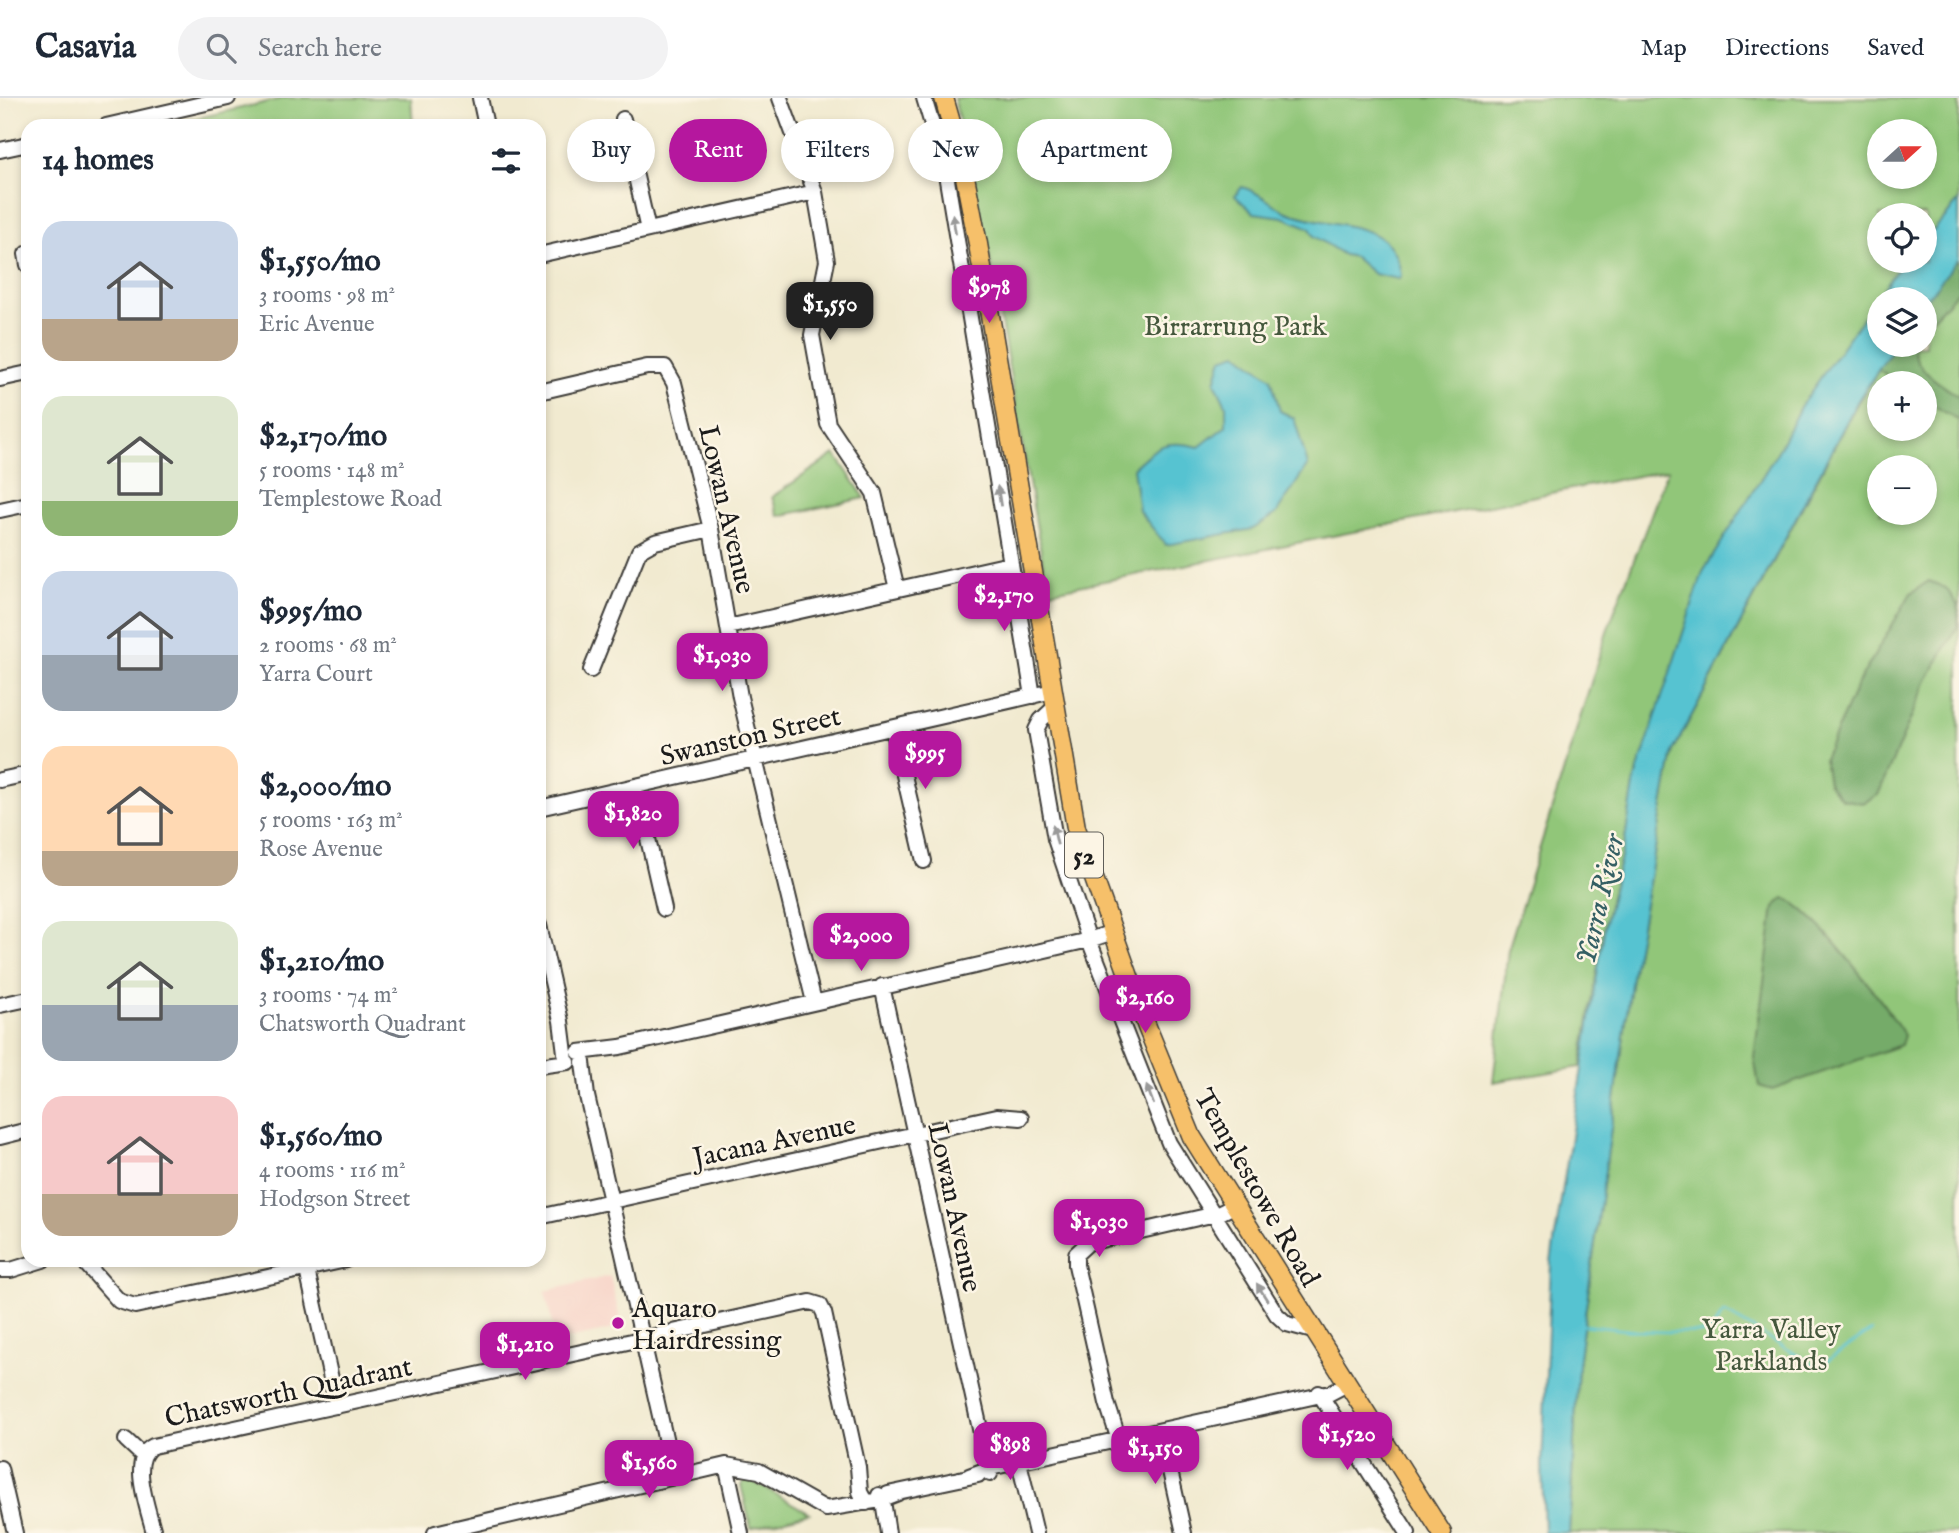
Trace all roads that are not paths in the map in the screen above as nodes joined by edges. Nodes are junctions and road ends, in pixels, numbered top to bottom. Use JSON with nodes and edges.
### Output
{"nodes":[{"id":1,"x":228,"y":98,"type":"edge"},
{"id":2,"x":480,"y":98,"type":"edge"},
{"id":3,"x":780,"y":98,"type":"edge"},
{"id":4,"x":924,"y":98,"type":"edge"},
{"id":5,"x":944,"y":98,"type":"edge"},
{"id":6,"x":136,"y":119,"type":"edge"},
{"id":7,"x":484,"y":119,"type":"edge"},
{"id":8,"x":21,"y":146,"type":"edge"},
{"id":9,"x":0,"y":150,"type":"edge"},
{"id":10,"x":638,"y":182,"type":"edge"},
{"id":11,"x":815,"y":192,"type":"junction"},
{"id":12,"x":649,"y":230,"type":"junction"},
{"id":13,"x":546,"y":254,"type":"edge"},
{"id":14,"x":21,"y":374,"type":"edge"},
{"id":15,"x":0,"y":379,"type":"edge"},
{"id":16,"x":546,"y":390,"type":"edge"},
{"id":17,"x":21,"y":506,"type":"edge"},
{"id":18,"x":0,"y":510,"type":"edge"},
{"id":19,"x":711,"y":529,"type":"junction"},
{"id":20,"x":1010,"y":564,"type":"junction"},
{"id":21,"x":897,"y":589,"type":"junction"},
{"id":22,"x":728,"y":628,"type":"junction"},
{"id":23,"x":591,"y":670,"type":"dead end"},
{"id":24,"x":1033,"y":696,"type":"junction"},
{"id":25,"x":1054,"y":699,"type":"junction"},
{"id":26,"x":893,"y":728,"type":"junction"},
{"id":27,"x":756,"y":758,"type":"junction"},
{"id":28,"x":21,"y":776,"type":"edge"},
{"id":29,"x":0,"y":780,"type":"edge"},
{"id":30,"x":636,"y":786,"type":"junction"},
{"id":31,"x":546,"y":806,"type":"edge"},
{"id":32,"x":923,"y":861,"type":"dead end"},
{"id":33,"x":664,"y":909,"type":"dead end"},
{"id":34,"x":1113,"y":932,"type":"junction"},
{"id":35,"x":1089,"y":940,"type":"junction"},
{"id":36,"x":546,"y":956,"type":"edge"},
{"id":37,"x":882,"y":986,"type":"junction"},
{"id":38,"x":21,"y":1000,"type":"edge"},
{"id":39,"x":814,"y":1002,"type":"junction"},
{"id":40,"x":0,"y":1005,"type":"edge"},
{"id":41,"x":574,"y":1057,"type":"junction"},
{"id":42,"x":546,"y":1063,"type":"edge"},
{"id":43,"x":1021,"y":1118,"type":"dead end"},
{"id":44,"x":21,"y":1132,"type":"edge"},
{"id":45,"x":915,"y":1134,"type":"junction"},
{"id":46,"x":0,"y":1137,"type":"edge"},
{"id":47,"x":610,"y":1201,"type":"junction"},
{"id":48,"x":1234,"y":1206,"type":"junction"},
{"id":49,"x":546,"y":1215,"type":"edge"},
{"id":50,"x":1214,"y":1215,"type":"junction"},
{"id":51,"x":21,"y":1264,"type":"edge"},
{"id":52,"x":91,"y":1267,"type":"edge"},
{"id":53,"x":293,"y":1267,"type":"edge"},
{"id":54,"x":306,"y":1267,"type":"edge"},
{"id":55,"x":0,"y":1268,"type":"edge"},
{"id":56,"x":1313,"y":1331,"type":"junction"},
{"id":57,"x":641,"y":1339,"type":"junction"},
{"id":58,"x":1344,"y":1379,"type":"junction"},
{"id":59,"x":1319,"y":1393,"type":"junction"},
{"id":60,"x":337,"y":1406,"type":"junction"},
{"id":61,"x":1161,"y":1431,"type":"junction"},
{"id":62,"x":126,"y":1440,"type":"dead end"},
{"id":63,"x":1115,"y":1441,"type":"junction"},
{"id":64,"x":142,"y":1455,"type":"junction"},
{"id":65,"x":726,"y":1465,"type":"junction"},
{"id":66,"x":1021,"y":1465,"type":"junction"},
{"id":67,"x":0,"y":1468,"type":"edge"},
{"id":68,"x":989,"y":1470,"type":"junction"},
{"id":69,"x":671,"y":1477,"type":"junction"},
{"id":70,"x":873,"y":1499,"type":"junction"},
{"id":71,"x":468,"y":1529,"type":"edge"},
{"id":72,"x":887,"y":1531,"type":"edge"},
{"id":73,"x":1402,"y":1532,"type":"edge"},
{"id":74,"x":15,"y":1533,"type":"edge"},
{"id":75,"x":155,"y":1533,"type":"edge"},
{"id":76,"x":435,"y":1533,"type":"edge"},
{"id":77,"x":741,"y":1533,"type":"edge"},
{"id":78,"x":1036,"y":1533,"type":"edge"},
{"id":79,"x":1184,"y":1533,"type":"edge"},
{"id":80,"x":1442,"y":1533,"type":"edge"}],
"edges":[{"from":1,"to":6,"type":"street"},
{"from":2,"to":7,"type":"street"},
{"from":3,"to":11,"type":"street"},
{"from":20,"to":4,"type":"street","one_way":true},
{"from":5,"to":25,"type":"main road","name":"Templestowe Road","number":"52"},
{"from":8,"to":9,"type":"street"},
{"from":10,"to":12,"type":"street"},
{"from":11,"to":12,"type":"street"},
{"from":11,"to":21,"type":"street"},
{"from":12,"to":13,"type":"street"},
{"from":14,"to":15,"type":"street"},
{"from":16,"to":19,"type":"street","name":"Lowan Avenue"},
{"from":17,"to":18,"type":"street"},
{"from":19,"to":22,"type":"street","name":"Lowan Avenue"},
{"from":19,"to":23,"type":"street"},
{"from":20,"to":21,"type":"street"},
{"from":20,"to":24,"type":"street"},
{"from":21,"to":22,"type":"street"},
{"from":22,"to":27,"type":"street","name":"Lowan Avenue"},
{"from":24,"to":25,"type":"street","name":"Swanston Street"},
{"from":24,"to":26,"type":"street","name":"Swanston Street"},
{"from":25,"to":34,"type":"main road","name":"Templestowe Road","number":"52"},
{"from":35,"to":25,"type":"street","name":"Templestowe Road","one_way":true},
{"from":26,"to":27,"type":"street","name":"Swanston Street"},
{"from":26,"to":32,"type":"street"},
{"from":27,"to":30,"type":"street","name":"Swanston Street"},
{"from":27,"to":39,"type":"street","name":"Lowan Avenue"},
{"from":28,"to":29,"type":"street"},
{"from":30,"to":31,"type":"street","name":"Swanston Street"},
{"from":30,"to":33,"type":"street"},
{"from":34,"to":35,"type":"street"},
{"from":34,"to":48,"type":"main road","name":"Templestowe Road","number":"52"},
{"from":35,"to":37,"type":"street"},
{"from":50,"to":35,"type":"street","name":"Templestowe Road","one_way":true},
{"from":36,"to":41,"type":"street"},
{"from":37,"to":39,"type":"street"},
{"from":37,"to":45,"type":"street","name":"Lowan Avenue"},
{"from":38,"to":40,"type":"street"},
{"from":39,"to":41,"type":"street"},
{"from":41,"to":42,"type":"street"},
{"from":41,"to":47,"type":"street"},
{"from":43,"to":45,"type":"street","name":"Jacana Avenue"},
{"from":44,"to":46,"type":"street"},
{"from":45,"to":47,"type":"street","name":"Jacana Avenue"},
{"from":45,"to":68,"type":"street","name":"Lowan Avenue"},
{"from":47,"to":49,"type":"street","name":"Jacana Avenue"},
{"from":47,"to":57,"type":"street"},
{"from":48,"to":50,"type":"street"},
{"from":48,"to":56,"type":"main road","name":"Templestowe Road","number":"52"},
{"from":56,"to":50,"type":"street","name":"Templestowe Road","one_way":true},
{"from":50,"to":63,"type":"street"},
{"from":51,"to":55,"type":"street"},
{"from":52,"to":53,"type":"street"},
{"from":54,"to":60,"type":"street"},
{"from":56,"to":58,"type":"main road","name":"Templestowe Road","number":"52"},
{"from":57,"to":60,"type":"street","name":"Chatsworth Quadrant"},
{"from":57,"to":69,"type":"street"},
{"from":57,"to":70,"type":"street","name":"Chatsworth Quadrant"},
{"from":58,"to":59,"type":"street"},
{"from":58,"to":80,"type":"main road","name":"Templestowe Road","number":"52"},
{"from":59,"to":61,"type":"street"},
{"from":59,"to":73,"type":"street"},
{"from":60,"to":64,"type":"street","name":"Chatsworth Quadrant"},
{"from":61,"to":63,"type":"street"},
{"from":61,"to":79,"type":"street"},
{"from":62,"to":64,"type":"street","name":"Chatsworth Quadrant"},
{"from":63,"to":66,"type":"street"},
{"from":64,"to":75,"type":"street","name":"Chatsworth Quadrant"},
{"from":65,"to":69,"type":"street"},
{"from":65,"to":70,"type":"street"},
{"from":65,"to":77,"type":"street"},
{"from":66,"to":68,"type":"street"},
{"from":66,"to":78,"type":"street"},
{"from":67,"to":74,"type":"street"},
{"from":68,"to":70,"type":"street"},
{"from":69,"to":71,"type":"street"},
{"from":70,"to":72,"type":"street","name":"Chatsworth Quadrant"},
{"from":71,"to":76,"type":"street"}]}
